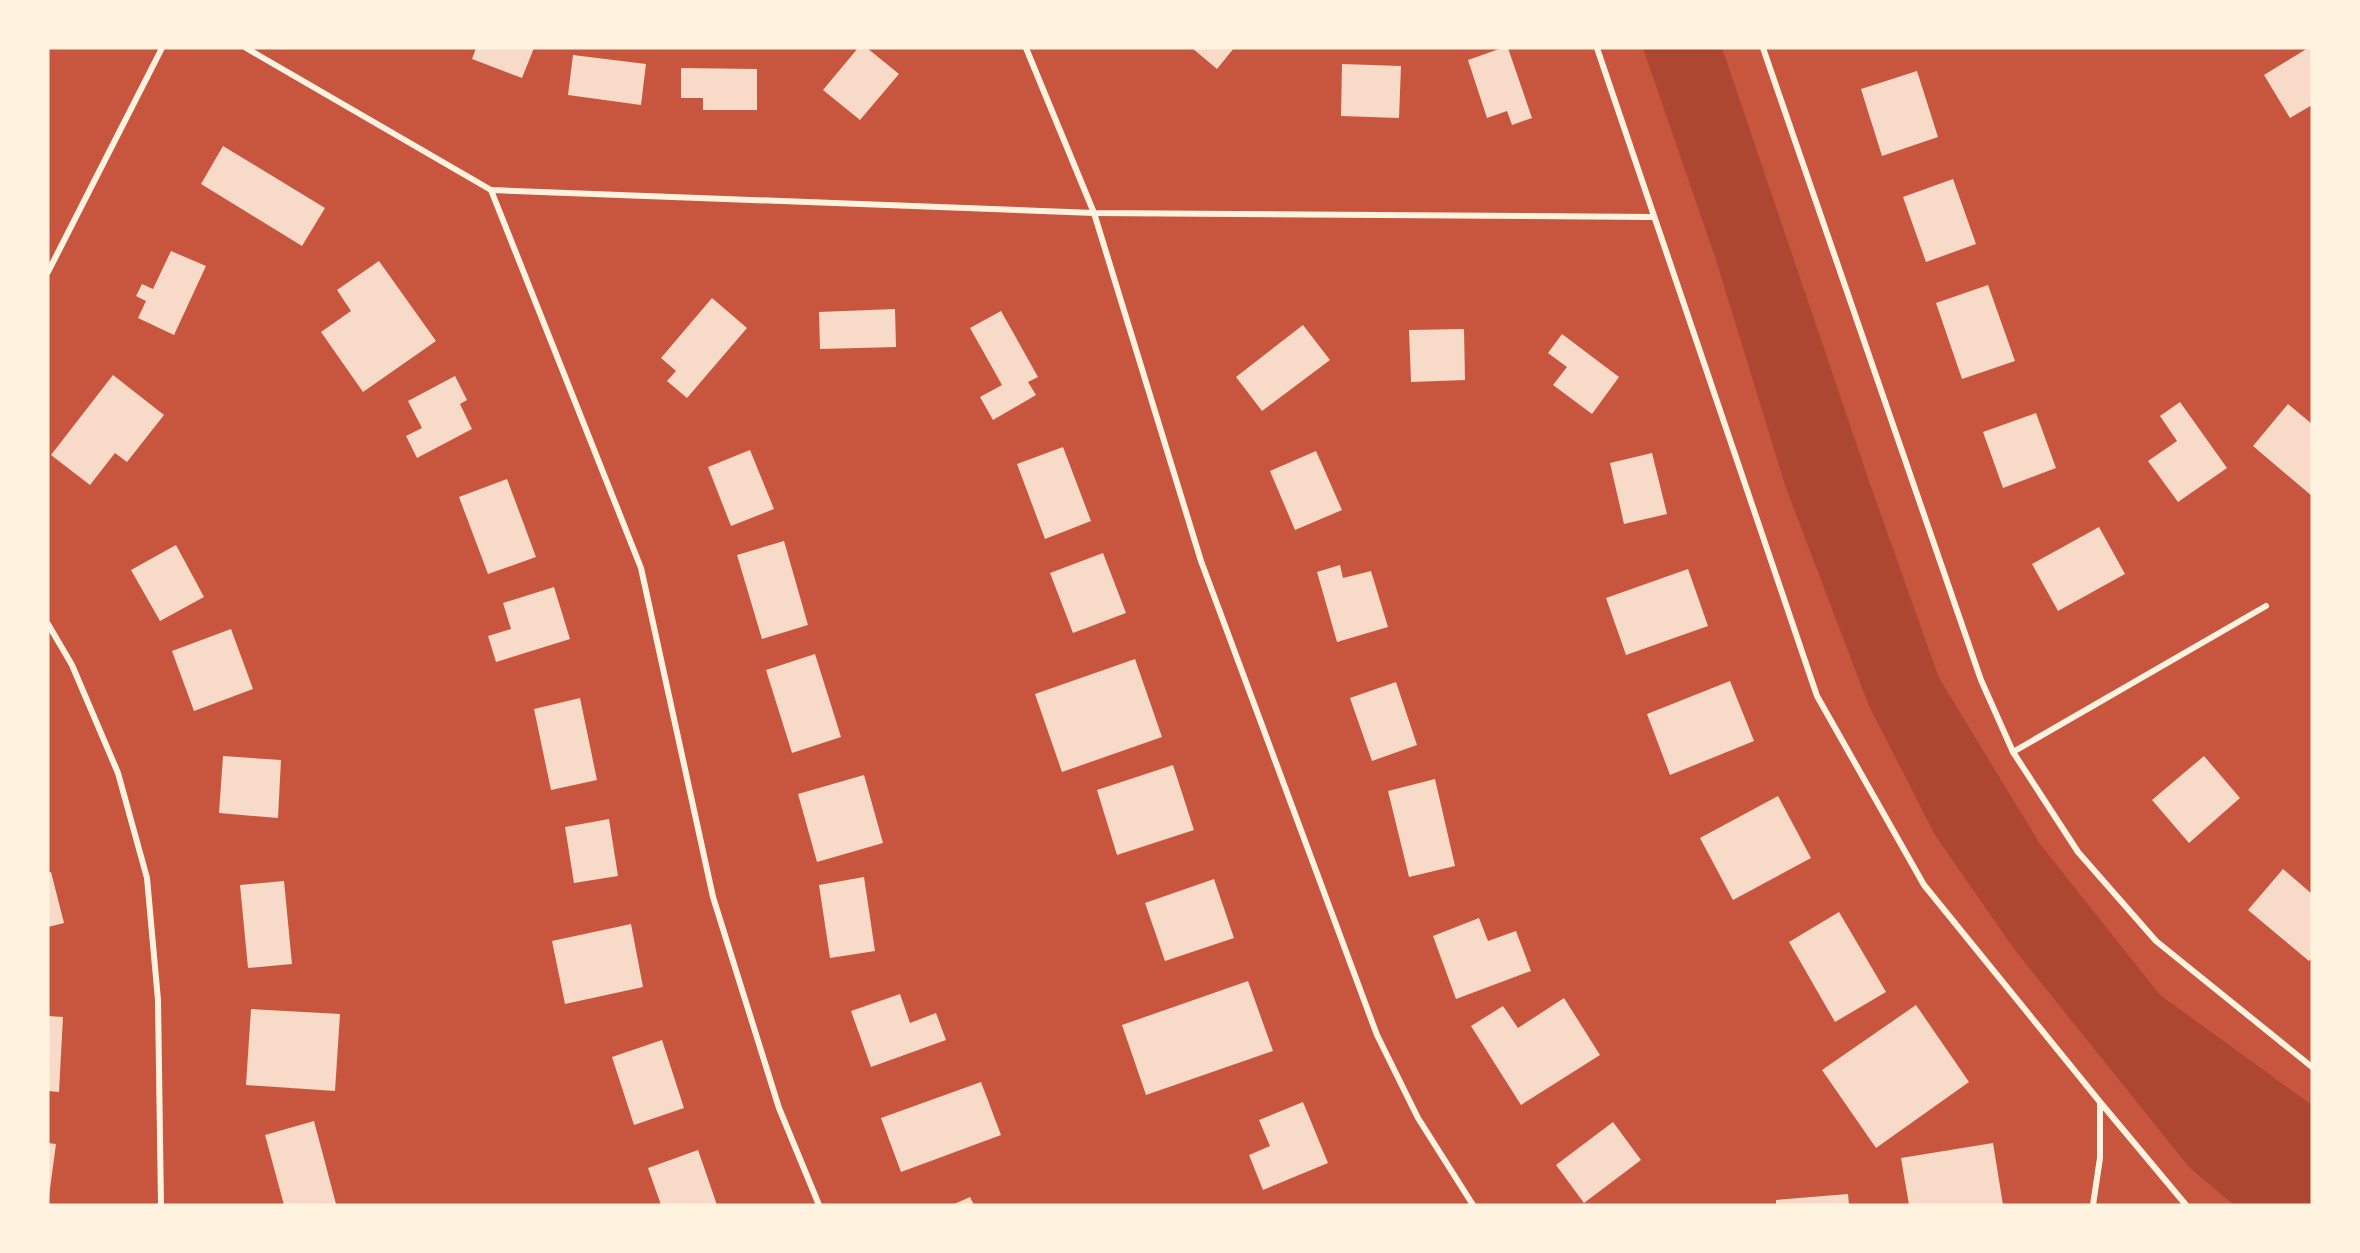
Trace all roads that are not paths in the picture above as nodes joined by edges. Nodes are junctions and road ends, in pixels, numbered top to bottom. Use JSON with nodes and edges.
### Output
{"nodes":[{"id":1,"x":162,"y":48,"type":"edge"},
{"id":2,"x":246,"y":48,"type":"edge"},
{"id":3,"x":1026,"y":48,"type":"edge"},
{"id":4,"x":1597,"y":48,"type":"edge"},
{"id":5,"x":1763,"y":48,"type":"edge"},
{"id":6,"x":491,"y":190,"type":"junction"},
{"id":7,"x":1094,"y":213,"type":"junction"},
{"id":8,"x":1653,"y":217,"type":"junction"},
{"id":9,"x":48,"y":272,"type":"edge"},
{"id":10,"x":2266,"y":606,"type":"dead end"},
{"id":11,"x":48,"y":624,"type":"edge"},
{"id":12,"x":2013,"y":752,"type":"junction"},
{"id":13,"x":2312,"y":1067,"type":"edge"},
{"id":14,"x":2100,"y":1102,"type":"junction"},
{"id":15,"x":161,"y":1205,"type":"edge"},
{"id":16,"x":819,"y":1205,"type":"edge"},
{"id":17,"x":1473,"y":1205,"type":"edge"},
{"id":18,"x":2093,"y":1205,"type":"edge"},
{"id":19,"x":2186,"y":1205,"type":"edge"}],
"edges":[{"from":1,"to":9,"type":"street"},
{"from":2,"to":6,"type":"street"},
{"from":3,"to":7,"type":"street"},
{"from":4,"to":8,"type":"street"},
{"from":5,"to":12,"type":"street"},
{"from":6,"to":7,"type":"street"},
{"from":6,"to":16,"type":"street"},
{"from":7,"to":8,"type":"street"},
{"from":7,"to":17,"type":"street"},
{"from":8,"to":14,"type":"street"},
{"from":10,"to":12,"type":"street"},
{"from":11,"to":15,"type":"street"},
{"from":12,"to":13,"type":"street"},
{"from":14,"to":18,"type":"street"},
{"from":14,"to":19,"type":"street"}]}
